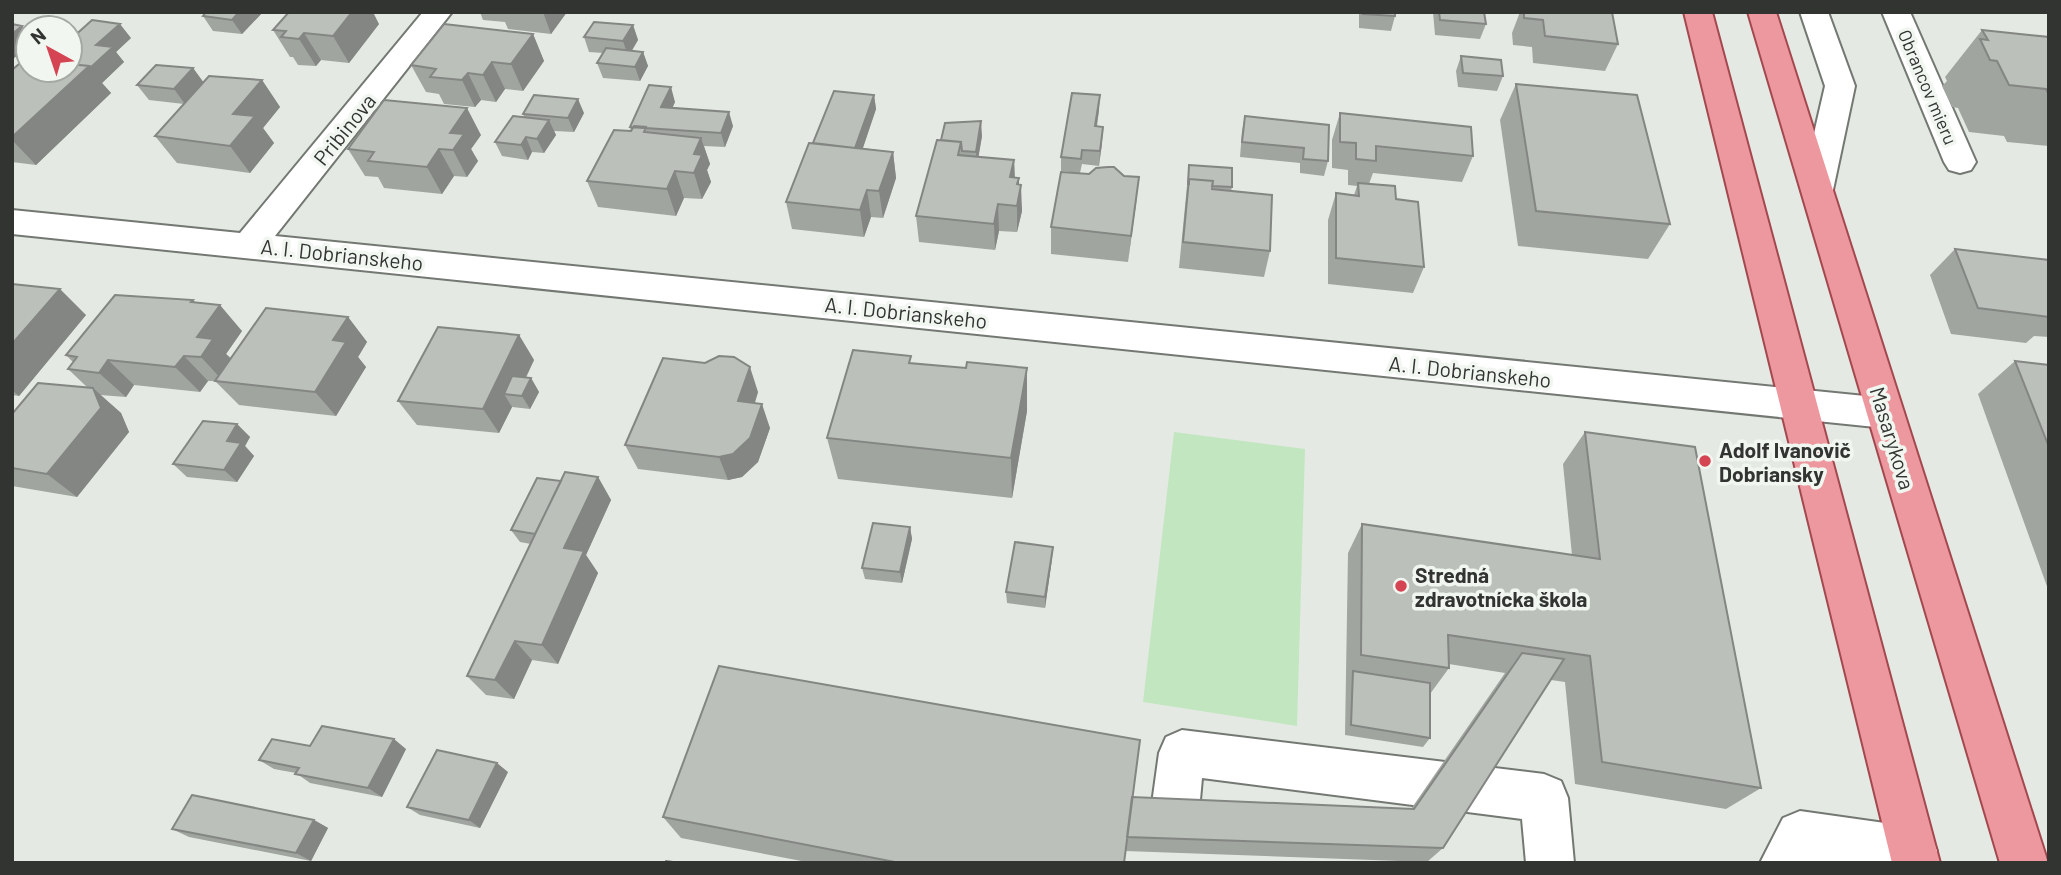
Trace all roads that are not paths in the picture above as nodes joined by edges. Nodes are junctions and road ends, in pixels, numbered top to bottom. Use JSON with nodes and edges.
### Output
{"nodes":[{"id":1,"x":438,"y":12,"type":"edge"},
{"id":2,"x":1698,"y":12,"type":"edge"},
{"id":3,"x":1762,"y":12,"type":"edge"},
{"id":4,"x":1814,"y":12,"type":"edge"},
{"id":5,"x":1896,"y":12,"type":"edge"},
{"id":6,"x":1960,"y":162,"type":"dead end"},
{"id":7,"x":1817,"y":190,"type":"junction"},
{"id":8,"x":12,"y":222,"type":"edge"},
{"id":9,"x":249,"y":244,"type":"junction"},
{"id":10,"x":1799,"y":403,"type":"junction"},
{"id":11,"x":1885,"y":413,"type":"junction"},
{"id":12,"x":1175,"y":811,"type":"edge"},
{"id":13,"x":1915,"y":857,"type":"edge"},
{"id":14,"x":1550,"y":863,"type":"edge"},
{"id":15,"x":1784,"y":863,"type":"edge"},
{"id":16,"x":2024,"y":863,"type":"edge"}],
"edges":[{"from":1,"to":9,"type":"street","name":"Pribinova"},
{"from":2,"to":10,"type":"main road"},
{"from":3,"to":7,"type":"main road","name":"Masarykova"},
{"from":4,"to":7,"type":"street"},
{"from":5,"to":6,"type":"street","name":"Obrancov mieru"},
{"from":7,"to":11,"type":"main road","name":"Masarykova"},
{"from":8,"to":9,"type":"street","name":"A. I. Dobrianskeho"},
{"from":9,"to":10,"type":"street","name":"A. I. Dobrianskeho"},
{"from":10,"to":11,"type":"street","name":"A. I. Dobrianskeho"},
{"from":10,"to":13,"type":"main road"},
{"from":11,"to":16,"type":"main road","name":"Masarykova"},
{"from":12,"to":14,"type":"street"},
{"from":13,"to":15,"type":"street"}]}
